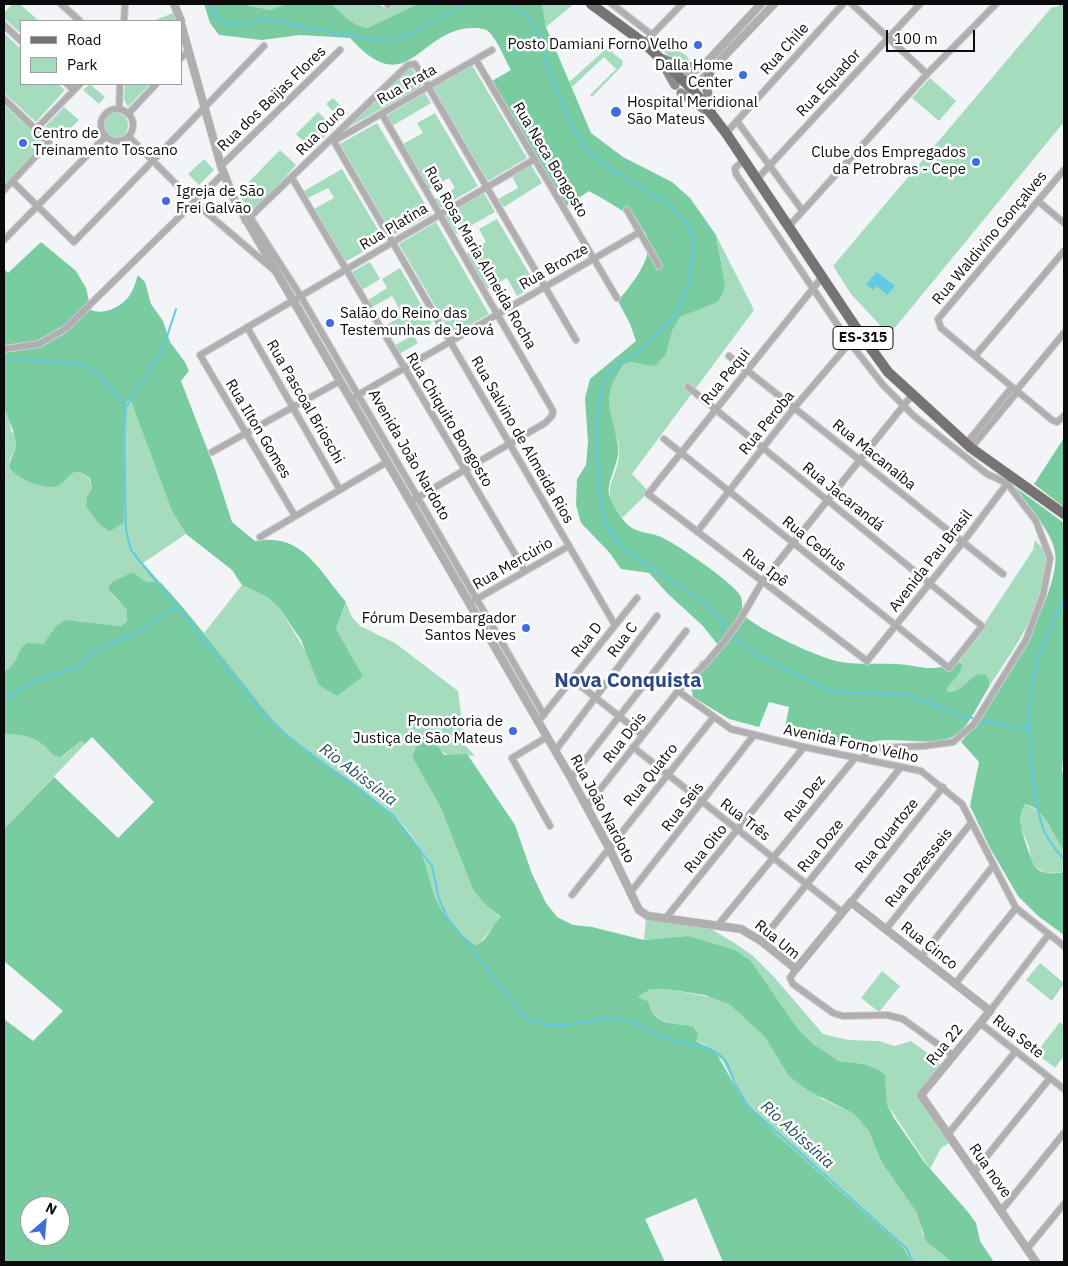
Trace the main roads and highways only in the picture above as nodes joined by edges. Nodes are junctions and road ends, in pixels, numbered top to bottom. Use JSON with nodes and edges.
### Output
{"nodes":[{"id":1,"x":591,"y":4,"type":"edge"},
{"id":2,"x":659,"y":57,"type":"junction"},
{"id":3,"x":681,"y":93,"type":"road end"},
{"id":4,"x":713,"y":115,"type":"junction"},
{"id":5,"x":1064,"y":514,"type":"edge"}],
"edges":[{"from":1,"to":2,"type":"main road","number":"ES-315"},
{"from":2,"to":4,"type":"main road","number":"ES-315"},
{"from":2,"to":4,"type":"main road"},
{"from":3,"to":4,"type":"main road"},
{"from":4,"to":5,"type":"main road","number":"ES-315"}]}
